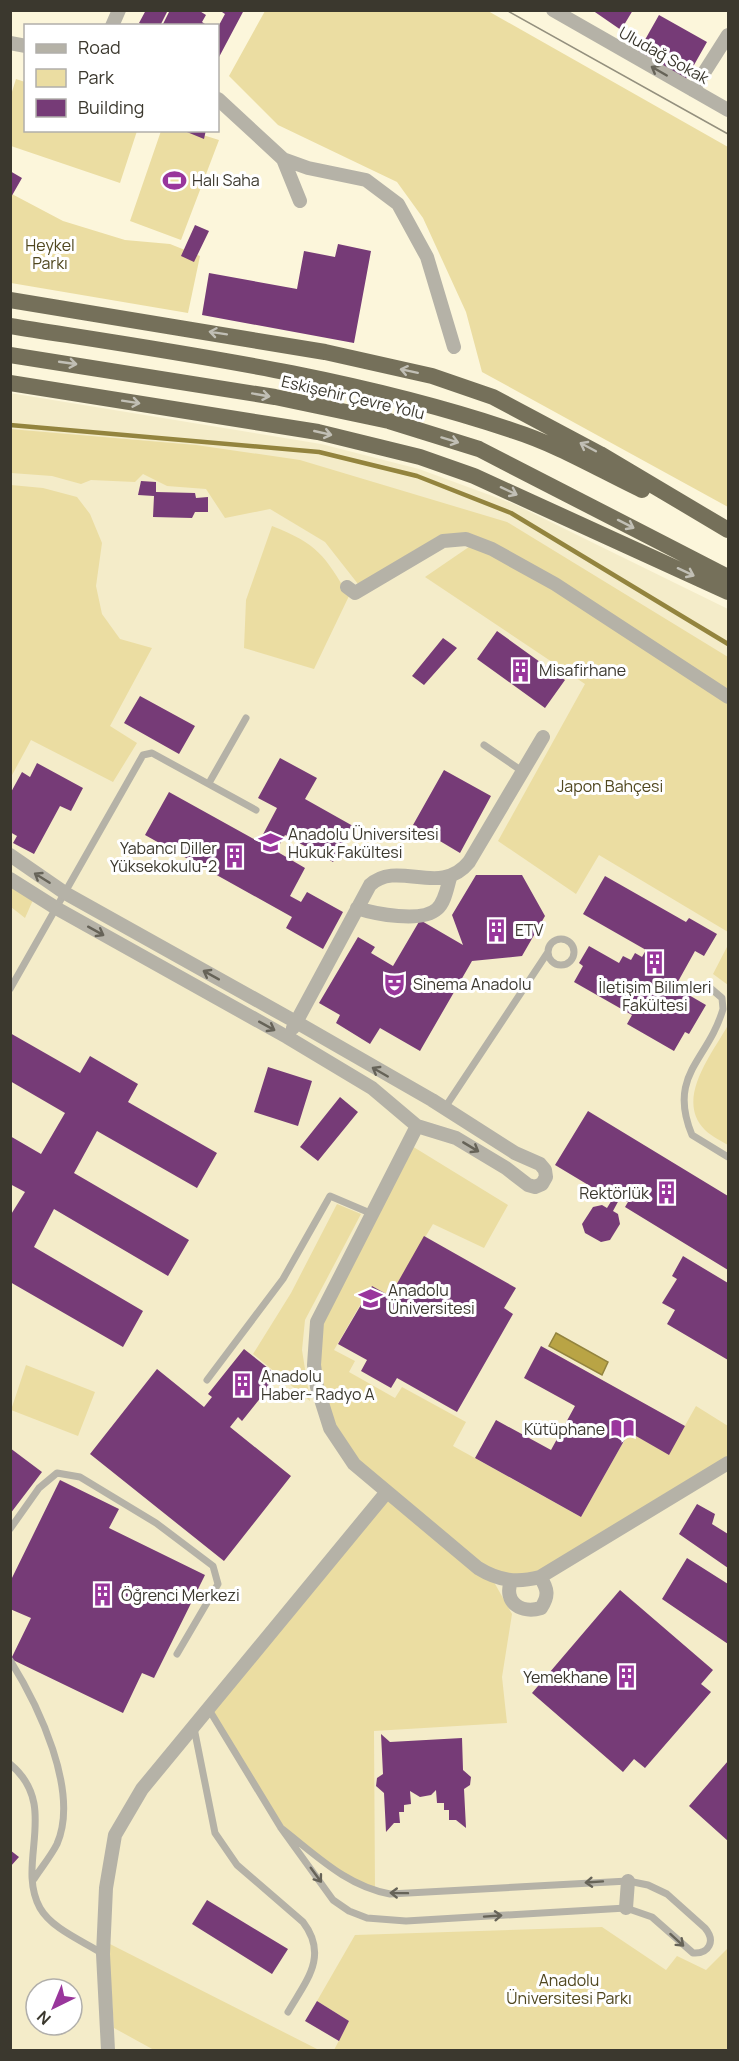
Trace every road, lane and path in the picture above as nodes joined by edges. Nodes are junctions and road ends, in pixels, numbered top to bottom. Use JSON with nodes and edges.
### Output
{"nodes":[{"id":1,"x":119,"y":10,"type":"edge"},
{"id":2,"x":553,"y":10,"type":"edge"},
{"id":3,"x":113,"y":24,"type":"edge"},
{"id":4,"x":729,"y":35,"type":"edge"},
{"id":5,"x":693,"y":90,"type":"junction"},
{"id":6,"x":219,"y":100,"type":"edge"},
{"id":7,"x":729,"y":110,"type":"edge"},
{"id":8,"x":283,"y":159,"type":"junction"},
{"id":9,"x":300,"y":201,"type":"dead end"},
{"id":10,"x":10,"y":300,"type":"edge"},
{"id":11,"x":10,"y":326,"type":"edge"},
{"id":12,"x":454,"y":347,"type":"dead end"},
{"id":13,"x":10,"y":355,"type":"edge"},
{"id":14,"x":10,"y":383,"type":"edge"},
{"id":15,"x":729,"y":532,"type":"edge"},
{"id":16,"x":729,"y":577,"type":"edge"},
{"id":17,"x":347,"y":587,"type":"dead end"},
{"id":18,"x":729,"y":592,"type":"edge"},
{"id":19,"x":729,"y":697,"type":"edge"},
{"id":20,"x":246,"y":718,"type":"dead end"},
{"id":21,"x":543,"y":737,"type":"dead end"},
{"id":22,"x":484,"y":745,"type":"dead end"},
{"id":23,"x":522,"y":771,"type":"junction"},
{"id":24,"x":209,"y":783,"type":"junction"},
{"id":25,"x":256,"y":810,"type":"dead end"},
{"id":26,"x":10,"y":855,"type":"edge"},
{"id":27,"x":450,"y":878,"type":"junction"},
{"id":28,"x":10,"y":879,"type":"edge"},
{"id":29,"x":65,"y":893,"type":"junction"},
{"id":30,"x":56,"y":908,"type":"junction"},
{"id":31,"x":357,"y":908,"type":"junction"},
{"id":32,"x":548,"y":952,"type":"dead end"},
{"id":33,"x":708,"y":986,"type":"dead end"},
{"id":34,"x":10,"y":989,"type":"edge"},
{"id":35,"x":296,"y":1022,"type":"junction"},
{"id":36,"x":287,"y":1037,"type":"junction"},
{"id":37,"x":420,"y":1094,"type":"junction"},
{"id":38,"x":444,"y":1109,"type":"junction"},
{"id":39,"x":411,"y":1121,"type":"junction"},
{"id":40,"x":432,"y":1131,"type":"junction"},
{"id":41,"x":729,"y":1157,"type":"edge"},
{"id":42,"x":370,"y":1213,"type":"junction"},
{"id":43,"x":207,"y":1380,"type":"dead end"},
{"id":44,"x":729,"y":1463,"type":"edge"},
{"id":45,"x":386,"y":1493,"type":"junction"},
{"id":46,"x":10,"y":1529,"type":"edge"},
{"id":47,"x":540,"y":1577,"type":"junction"},
{"id":48,"x":510,"y":1586,"type":"junction"},
{"id":49,"x":177,"y":1654,"type":"dead end"},
{"id":50,"x":10,"y":1660,"type":"edge"},
{"id":51,"x":208,"y":1708,"type":"junction"},
{"id":52,"x":194,"y":1725,"type":"junction"},
{"id":53,"x":10,"y":1764,"type":"edge"},
{"id":54,"x":281,"y":1828,"type":"junction"},
{"id":55,"x":34,"y":1879,"type":"junction"},
{"id":56,"x":628,"y":1881,"type":"junction"},
{"id":57,"x":626,"y":1908,"type":"junction"},
{"id":58,"x":103,"y":1954,"type":"junction"},
{"id":59,"x":288,"y":2012,"type":"dead end"},
{"id":60,"x":108,"y":2050,"type":"edge"}],
"edges":[{"from":1,"to":3,"type":"street"},
{"from":5,"to":2,"type":"street","name":"Uludağ Sokak","one_way":true},
{"from":4,"to":5,"type":"street"},
{"from":5,"to":7,"type":"street","name":"Uludağ Sokak"},
{"from":6,"to":8,"type":"street"},
{"from":8,"to":9,"type":"street"},
{"from":8,"to":12,"type":"street"},
{"from":15,"to":10,"type":"highway","one_way":true},
{"from":11,"to":15,"type":"highway","name":"Eskişehir Çevre Yolu"},
{"from":13,"to":16,"type":"highway","name":"Eskişehir Çevre Yolu","one_way":true},
{"from":14,"to":18,"type":"highway","one_way":true},
{"from":17,"to":19,"type":"street"},
{"from":20,"to":24,"type":"lane"},
{"from":21,"to":23,"type":"street"},
{"from":22,"to":23,"type":"lane"},
{"from":23,"to":27,"type":"street"},
{"from":24,"to":25,"type":"lane"},
{"from":24,"to":29,"type":"lane"},
{"from":29,"to":26,"type":"street","one_way":true},
{"from":27,"to":31,"type":"street"},
{"from":27,"to":31,"type":"street"},
{"from":28,"to":30,"type":"street"},
{"from":29,"to":30,"type":"lane"},
{"from":35,"to":29,"type":"street","one_way":true},
{"from":30,"to":34,"type":"lane"},
{"from":30,"to":36,"type":"street","one_way":true},
{"from":31,"to":35,"type":"street"},
{"from":32,"to":38,"type":"lane"},
{"from":33,"to":41,"type":"lane"},
{"from":35,"to":36,"type":"street"},
{"from":37,"to":35,"type":"street","one_way":true},
{"from":36,"to":39,"type":"street"},
{"from":37,"to":38,"type":"street"},
{"from":37,"to":39,"type":"street"},
{"from":38,"to":40,"type":"street"},
{"from":40,"to":38,"type":"street","one_way":true},
{"from":39,"to":40,"type":"street"},
{"from":39,"to":42,"type":"street"},
{"from":42,"to":43,"type":"lane"},
{"from":42,"to":45,"type":"street"},
{"from":44,"to":47,"type":"street"},
{"from":45,"to":48,"type":"street"},
{"from":45,"to":51,"type":"street"},
{"from":46,"to":49,"type":"lane"},
{"from":47,"to":48,"type":"street"},
{"from":47,"to":48,"type":"street"},
{"from":50,"to":55,"type":"lane"},
{"from":51,"to":52,"type":"street"},
{"from":51,"to":54,"type":"lane"},
{"from":52,"to":58,"type":"street"},
{"from":52,"to":59,"type":"lane"},
{"from":53,"to":55,"type":"lane"},
{"from":56,"to":54,"type":"lane","one_way":true},
{"from":54,"to":57,"type":"lane","one_way":true},
{"from":55,"to":58,"type":"lane"},
{"from":56,"to":57,"type":"street"},
{"from":57,"to":56,"type":"lane","one_way":true},
{"from":58,"to":60,"type":"street"}]}
